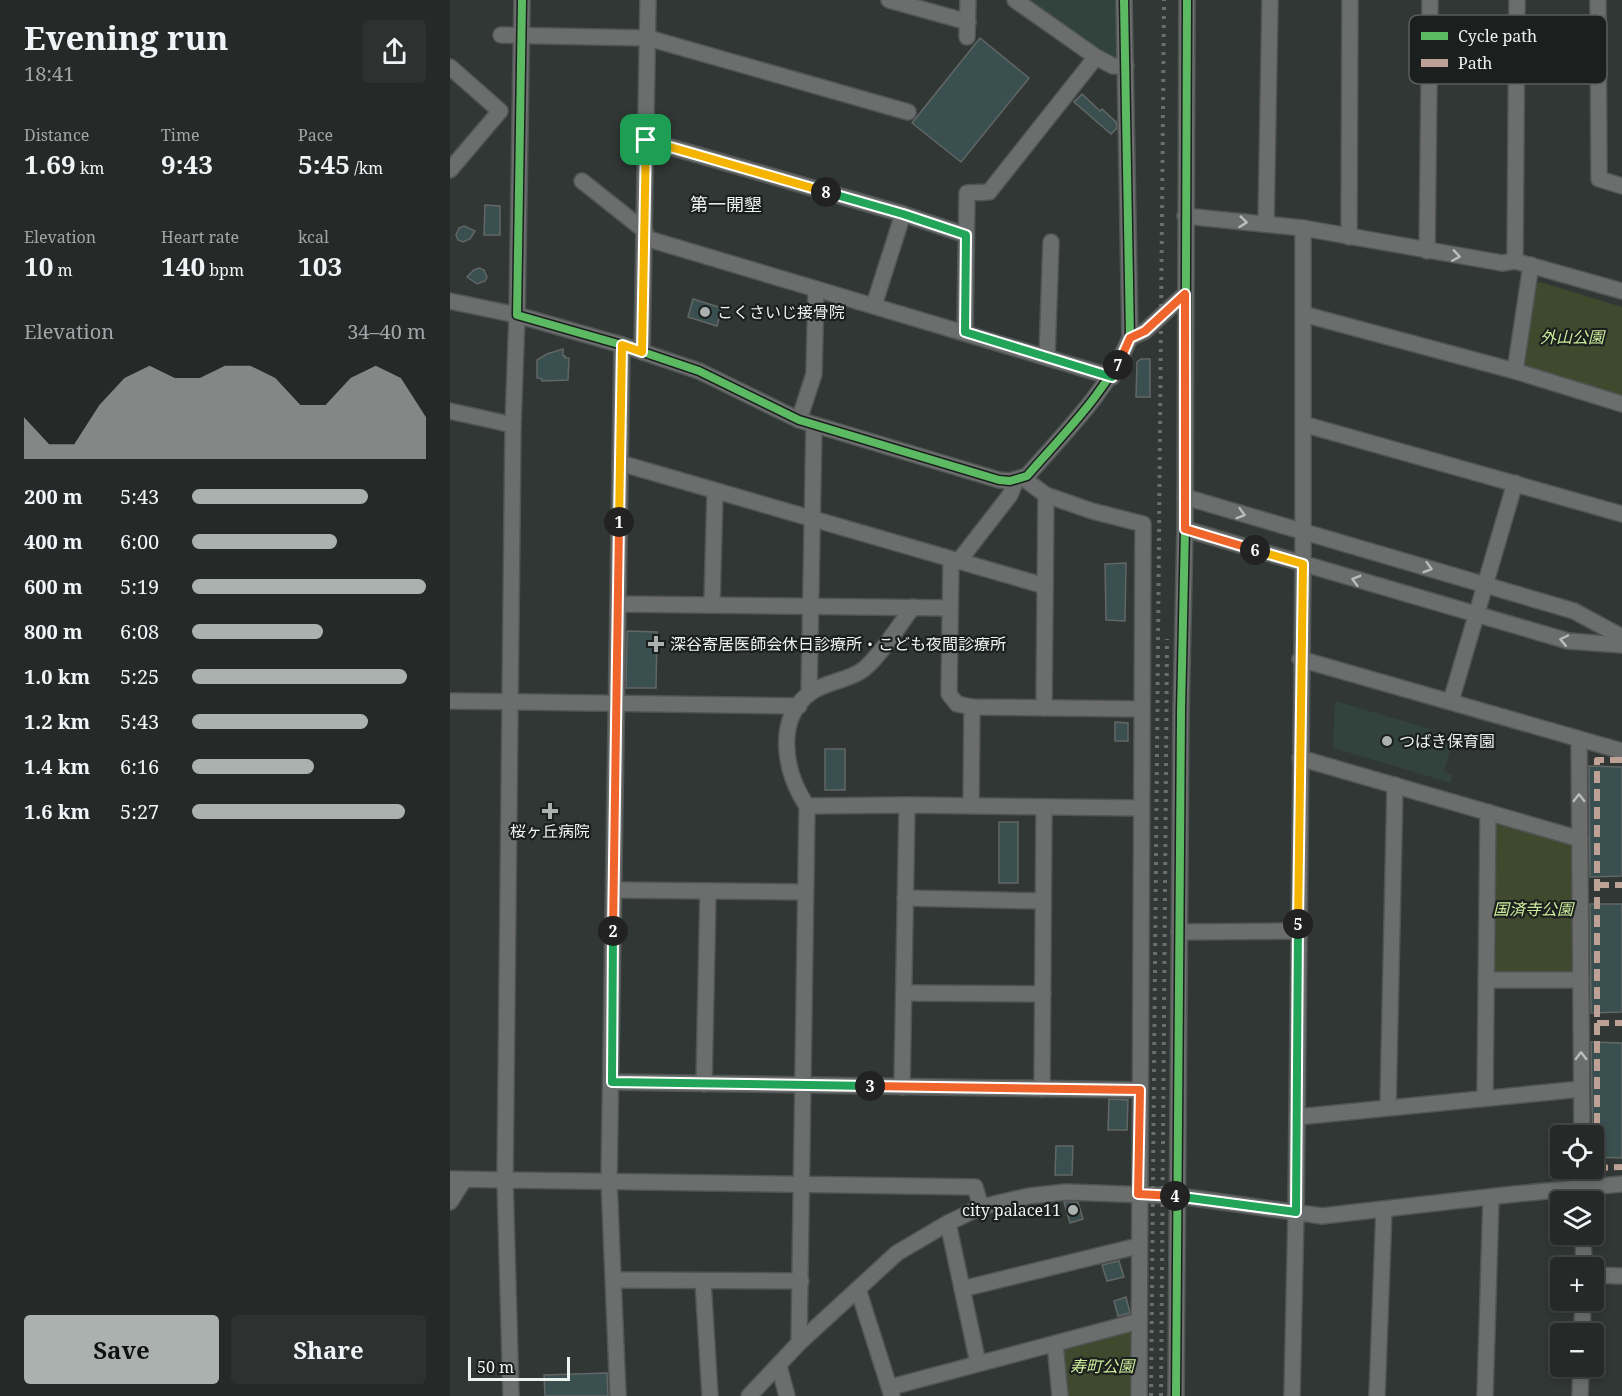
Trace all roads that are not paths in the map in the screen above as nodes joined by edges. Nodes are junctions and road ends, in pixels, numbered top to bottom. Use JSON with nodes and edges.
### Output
{"nodes":[{"id":1,"x":522,"y":0,"type":"edge"},
{"id":2,"x":648,"y":0,"type":"edge"},
{"id":3,"x":890,"y":0,"type":"edge"},
{"id":4,"x":968,"y":0,"type":"edge"},
{"id":5,"x":1015,"y":0,"type":"edge"},
{"id":6,"x":1124,"y":0,"type":"edge"},
{"id":7,"x":1187,"y":0,"type":"edge"},
{"id":8,"x":1269,"y":0,"type":"edge"},
{"id":9,"x":1350,"y":0,"type":"edge"},
{"id":10,"x":1430,"y":0,"type":"edge"},
{"id":11,"x":1516,"y":0,"type":"edge"},
{"id":12,"x":1598,"y":0,"type":"edge"},
{"id":13,"x":1430,"y":15,"type":"edge"},
{"id":14,"x":1516,"y":15,"type":"edge"},
{"id":15,"x":1598,"y":15,"type":"edge"},
{"id":16,"x":501,"y":35,"type":"dead end"},
{"id":17,"x":521,"y":35,"type":"junction"},
{"id":18,"x":648,"y":38,"type":"junction"},
{"id":19,"x":1096,"y":57,"type":"junction"},
{"id":20,"x":450,"y":66,"type":"edge"},
{"id":21,"x":1126,"y":66,"type":"junction"},
{"id":22,"x":1429,"y":84,"type":"edge"},
{"id":23,"x":1516,"y":84,"type":"edge"},
{"id":24,"x":1598,"y":84,"type":"edge"},
{"id":25,"x":908,"y":112,"type":"dead end"},
{"id":26,"x":646,"y":140,"type":"junction"},
{"id":27,"x":450,"y":170,"type":"edge"},
{"id":28,"x":582,"y":181,"type":"dead end"},
{"id":29,"x":1622,"y":186,"type":"edge"},
{"id":30,"x":903,"y":214,"type":"junction"},
{"id":31,"x":1185,"y":216,"type":"junction"},
{"id":32,"x":1266,"y":224,"type":"junction"},
{"id":33,"x":1303,"y":228,"type":"junction"},
{"id":34,"x":645,"y":234,"type":"junction"},
{"id":35,"x":966,"y":235,"type":"junction"},
{"id":36,"x":1348,"y":237,"type":"junction"},
{"id":37,"x":1051,"y":243,"type":"dead end"},
{"id":38,"x":1427,"y":251,"type":"junction"},
{"id":39,"x":1515,"y":261,"type":"junction"},
{"id":40,"x":1531,"y":265,"type":"junction"},
{"id":41,"x":816,"y":289,"type":"junction"},
{"id":42,"x":1622,"y":291,"type":"edge"},
{"id":43,"x":1185,"y":294,"type":"junction"},
{"id":44,"x":450,"y":301,"type":"edge"},
{"id":45,"x":874,"y":305,"type":"junction"},
{"id":46,"x":1303,"y":314,"type":"junction"},
{"id":47,"x":517,"y":315,"type":"junction"},
{"id":48,"x":965,"y":332,"type":"junction"},
{"id":49,"x":1130,"y":338,"type":"junction"},
{"id":50,"x":622,"y":345,"type":"junction"},
{"id":51,"x":642,"y":352,"type":"junction"},
{"id":52,"x":1047,"y":356,"type":"junction"},
{"id":53,"x":1515,"y":371,"type":"junction"},
{"id":54,"x":1112,"y":377,"type":"junction"},
{"id":55,"x":1622,"y":404,"type":"edge"},
{"id":56,"x":450,"y":411,"type":"edge"},
{"id":57,"x":799,"y":420,"type":"junction"},
{"id":58,"x":1303,"y":424,"type":"junction"},
{"id":59,"x":513,"y":425,"type":"junction"},
{"id":60,"x":814,"y":425,"type":"junction"},
{"id":61,"x":620,"y":463,"type":"junction"},
{"id":62,"x":1019,"y":479,"type":"junction"},
{"id":63,"x":1515,"y":483,"type":"junction"},
{"id":64,"x":715,"y":492,"type":"junction"},
{"id":65,"x":1046,"y":495,"type":"junction"},
{"id":66,"x":1185,"y":497,"type":"junction"},
{"id":67,"x":1622,"y":514,"type":"edge"},
{"id":68,"x":811,"y":518,"type":"junction"},
{"id":69,"x":1185,"y":529,"type":"junction"},
{"id":70,"x":1302,"y":531,"type":"junction"},
{"id":71,"x":954,"y":561,"type":"junction"},
{"id":72,"x":1303,"y":564,"type":"junction"},
{"id":73,"x":1485,"y":585,"type":"junction"},
{"id":74,"x":1045,"y":586,"type":"junction"},
{"id":75,"x":618,"y":604,"type":"junction"},
{"id":76,"x":712,"y":604,"type":"junction"},
{"id":77,"x":811,"y":606,"type":"junction"},
{"id":78,"x":913,"y":608,"type":"junction"},
{"id":79,"x":950,"y":608,"type":"junction"},
{"id":80,"x":1477,"y":615,"type":"junction"},
{"id":81,"x":1622,"y":637,"type":"edge"},
{"id":82,"x":1622,"y":645,"type":"edge"},
{"id":83,"x":1300,"y":658,"type":"junction"},
{"id":84,"x":804,"y":700,"type":"junction"},
{"id":85,"x":450,"y":701,"type":"edge"},
{"id":86,"x":1451,"y":701,"type":"junction"},
{"id":87,"x":510,"y":702,"type":"junction"},
{"id":88,"x":616,"y":703,"type":"junction"},
{"id":89,"x":972,"y":707,"type":"junction"},
{"id":90,"x":1044,"y":708,"type":"junction"},
{"id":91,"x":1142,"y":709,"type":"junction"},
{"id":92,"x":1579,"y":739,"type":"junction"},
{"id":93,"x":1622,"y":751,"type":"edge"},
{"id":94,"x":1300,"y":758,"type":"junction"},
{"id":95,"x":1395,"y":785,"type":"junction"},
{"id":96,"x":907,"y":805,"type":"junction"},
{"id":97,"x":807,"y":806,"type":"junction"},
{"id":98,"x":971,"y":806,"type":"junction"},
{"id":99,"x":1044,"y":807,"type":"junction"},
{"id":100,"x":1142,"y":808,"type":"junction"},
{"id":101,"x":1488,"y":812,"type":"junction"},
{"id":102,"x":1580,"y":838,"type":"junction"},
{"id":103,"x":614,"y":890,"type":"junction"},
{"id":104,"x":708,"y":891,"type":"junction"},
{"id":105,"x":805,"y":892,"type":"junction"},
{"id":106,"x":905,"y":898,"type":"junction"},
{"id":107,"x":1042,"y":901,"type":"junction"},
{"id":108,"x":1298,"y":931,"type":"junction"},
{"id":109,"x":1179,"y":932,"type":"junction"},
{"id":110,"x":1486,"y":980,"type":"junction"},
{"id":111,"x":1581,"y":980,"type":"junction"},
{"id":112,"x":904,"y":993,"type":"junction"},
{"id":113,"x":1042,"y":994,"type":"junction"},
{"id":114,"x":612,"y":1082,"type":"junction"},
{"id":115,"x":704,"y":1084,"type":"junction"},
{"id":116,"x":802,"y":1086,"type":"junction"},
{"id":117,"x":902,"y":1086,"type":"junction"},
{"id":118,"x":1042,"y":1089,"type":"junction"},
{"id":119,"x":1581,"y":1089,"type":"junction"},
{"id":120,"x":1140,"y":1090,"type":"junction"},
{"id":121,"x":1485,"y":1097,"type":"junction"},
{"id":122,"x":1388,"y":1107,"type":"junction"},
{"id":123,"x":1297,"y":1117,"type":"junction"},
{"id":124,"x":1582,"y":1125,"type":"edge"},
{"id":125,"x":457,"y":1179,"type":"edge"},
{"id":126,"x":505,"y":1180,"type":"junction"},
{"id":127,"x":609,"y":1181,"type":"junction"},
{"id":128,"x":801,"y":1183,"type":"junction"},
{"id":129,"x":1622,"y":1184,"type":"edge"},
{"id":130,"x":1597,"y":1191,"type":"edge"},
{"id":131,"x":1138,"y":1194,"type":"junction"},
{"id":132,"x":1179,"y":1196,"type":"junction"},
{"id":133,"x":1550,"y":1196,"type":"edge"},
{"id":134,"x":1491,"y":1197,"type":"junction"},
{"id":135,"x":450,"y":1202,"type":"edge"},
{"id":136,"x":981,"y":1207,"type":"junction"},
{"id":137,"x":1384,"y":1209,"type":"junction"},
{"id":138,"x":1296,"y":1212,"type":"junction"},
{"id":139,"x":948,"y":1223,"type":"junction"},
{"id":140,"x":1138,"y":1246,"type":"junction"},
{"id":141,"x":1604,"y":1275,"type":"edge"},
{"id":142,"x":1622,"y":1275,"type":"edge"},
{"id":143,"x":614,"y":1280,"type":"junction"},
{"id":144,"x":704,"y":1281,"type":"junction"},
{"id":145,"x":801,"y":1281,"type":"junction"},
{"id":146,"x":858,"y":1289,"type":"junction"},
{"id":147,"x":963,"y":1289,"type":"junction"},
{"id":148,"x":1139,"y":1321,"type":"junction"},
{"id":149,"x":799,"y":1343,"type":"junction"},
{"id":150,"x":1055,"y":1344,"type":"junction"},
{"id":151,"x":978,"y":1363,"type":"junction"},
{"id":152,"x":779,"y":1366,"type":"junction"},
{"id":153,"x":1581,"y":1377,"type":"edge"},
{"id":154,"x":891,"y":1392,"type":"edge"},
{"id":155,"x":510,"y":1396,"type":"edge"},
{"id":156,"x":618,"y":1396,"type":"edge"},
{"id":157,"x":710,"y":1396,"type":"edge"},
{"id":158,"x":749,"y":1396,"type":"edge"},
{"id":159,"x":787,"y":1396,"type":"edge"},
{"id":160,"x":1060,"y":1396,"type":"edge"},
{"id":161,"x":1139,"y":1396,"type":"edge"},
{"id":162,"x":1176,"y":1396,"type":"edge"},
{"id":163,"x":1292,"y":1396,"type":"edge"},
{"id":164,"x":1377,"y":1396,"type":"edge"},
{"id":165,"x":1485,"y":1396,"type":"edge"},
{"id":166,"x":1580,"y":1396,"type":"edge"}],
"edges":[{"from":1,"to":17,"type":"street"},
{"from":2,"to":18,"type":"street"},
{"from":3,"to":4,"type":"street"},
{"from":5,"to":19,"type":"street"},
{"from":6,"to":21,"type":"street"},
{"from":7,"to":31,"type":"street"},
{"from":8,"to":32,"type":"street"},
{"from":9,"to":36,"type":"street"},
{"from":10,"to":13,"type":"street"},
{"from":11,"to":14,"type":"street"},
{"from":12,"to":15,"type":"street"},
{"from":16,"to":17,"type":"street"},
{"from":17,"to":18,"type":"street"},
{"from":17,"to":47,"type":"street"},
{"from":18,"to":25,"type":"street"},
{"from":18,"to":26,"type":"street"},
{"from":19,"to":21,"type":"street"},
{"from":19,"to":35,"type":"street"},
{"from":20,"to":27,"type":"street"},
{"from":21,"to":49,"type":"street"},
{"from":22,"to":38,"type":"street"},
{"from":23,"to":39,"type":"street"},
{"from":24,"to":29,"type":"street"},
{"from":26,"to":30,"type":"street"},
{"from":26,"to":34,"type":"street"},
{"from":28,"to":34,"type":"street"},
{"from":30,"to":35,"type":"street"},
{"from":30,"to":45,"type":"street"},
{"from":31,"to":32,"type":"street","one_way":true},
{"from":31,"to":43,"type":"street"},
{"from":32,"to":33,"type":"street"},
{"from":33,"to":36,"type":"street"},
{"from":33,"to":46,"type":"street"},
{"from":34,"to":41,"type":"street"},
{"from":34,"to":51,"type":"street"},
{"from":35,"to":48,"type":"street"},
{"from":36,"to":38,"type":"street"},
{"from":37,"to":52,"type":"street"},
{"from":38,"to":39,"type":"street","one_way":true},
{"from":39,"to":40,"type":"street"},
{"from":40,"to":42,"type":"street"},
{"from":40,"to":53,"type":"street"},
{"from":41,"to":45,"type":"street"},
{"from":41,"to":57,"type":"street"},
{"from":43,"to":49,"type":"street"},
{"from":43,"to":66,"type":"street"},
{"from":44,"to":47,"type":"street"},
{"from":45,"to":48,"type":"street"},
{"from":46,"to":53,"type":"street"},
{"from":46,"to":58,"type":"street"},
{"from":47,"to":50,"type":"street"},
{"from":47,"to":59,"type":"street"},
{"from":48,"to":52,"type":"street"},
{"from":49,"to":54,"type":"street"},
{"from":50,"to":51,"type":"street"},
{"from":50,"to":61,"type":"street"},
{"from":51,"to":57,"type":"street"},
{"from":52,"to":54,"type":"street"},
{"from":53,"to":55,"type":"street"},
{"from":54,"to":62,"type":"street"},
{"from":56,"to":59,"type":"street"},
{"from":57,"to":60,"type":"street"},
{"from":58,"to":63,"type":"street"},
{"from":58,"to":70,"type":"street"},
{"from":59,"to":87,"type":"street"},
{"from":60,"to":62,"type":"street"},
{"from":60,"to":68,"type":"street"},
{"from":61,"to":64,"type":"street"},
{"from":61,"to":75,"type":"street"},
{"from":62,"to":65,"type":"street"},
{"from":62,"to":71,"type":"street"},
{"from":63,"to":67,"type":"street"},
{"from":63,"to":73,"type":"street"},
{"from":64,"to":68,"type":"street"},
{"from":64,"to":76,"type":"street"},
{"from":65,"to":74,"type":"street"},
{"from":65,"to":91,"type":"street"},
{"from":66,"to":69,"type":"street"},
{"from":66,"to":70,"type":"street","one_way":true},
{"from":68,"to":71,"type":"street"},
{"from":68,"to":77,"type":"street"},
{"from":69,"to":72,"type":"street"},
{"from":69,"to":109,"type":"street"},
{"from":70,"to":72,"type":"street"},
{"from":70,"to":73,"type":"street","one_way":true},
{"from":71,"to":74,"type":"street"},
{"from":71,"to":79,"type":"street"},
{"from":80,"to":72,"type":"street","one_way":true},
{"from":72,"to":83,"type":"street"},
{"from":73,"to":80,"type":"street"},
{"from":73,"to":81,"type":"street"},
{"from":74,"to":90,"type":"street"},
{"from":75,"to":76,"type":"street"},
{"from":75,"to":88,"type":"street"},
{"from":76,"to":77,"type":"street"},
{"from":77,"to":78,"type":"street"},
{"from":77,"to":84,"type":"street"},
{"from":78,"to":79,"type":"street"},
{"from":78,"to":84,"type":"street"},
{"from":79,"to":89,"type":"street"},
{"from":82,"to":80,"type":"street","one_way":true},
{"from":80,"to":86,"type":"street"},
{"from":83,"to":86,"type":"street"},
{"from":83,"to":94,"type":"street"},
{"from":84,"to":88,"type":"street"},
{"from":84,"to":97,"type":"street"},
{"from":85,"to":87,"type":"street"},
{"from":86,"to":92,"type":"street"},
{"from":87,"to":88,"type":"street"},
{"from":87,"to":126,"type":"street"},
{"from":88,"to":103,"type":"street"},
{"from":89,"to":90,"type":"street"},
{"from":89,"to":98,"type":"street"},
{"from":90,"to":91,"type":"street"},
{"from":91,"to":100,"type":"street"},
{"from":92,"to":93,"type":"street"},
{"from":102,"to":92,"type":"street","one_way":true},
{"from":94,"to":95,"type":"street"},
{"from":94,"to":108,"type":"street"},
{"from":95,"to":101,"type":"street"},
{"from":95,"to":122,"type":"street"},
{"from":96,"to":97,"type":"street"},
{"from":96,"to":98,"type":"street"},
{"from":96,"to":106,"type":"street"},
{"from":97,"to":105,"type":"street"},
{"from":98,"to":99,"type":"street"},
{"from":99,"to":100,"type":"street"},
{"from":99,"to":107,"type":"street"},
{"from":100,"to":120,"type":"street"},
{"from":101,"to":102,"type":"street"},
{"from":101,"to":110,"type":"street"},
{"from":102,"to":111,"type":"street"},
{"from":103,"to":104,"type":"street"},
{"from":103,"to":114,"type":"street"},
{"from":104,"to":105,"type":"street"},
{"from":104,"to":115,"type":"street"},
{"from":105,"to":116,"type":"street"},
{"from":106,"to":107,"type":"street"},
{"from":106,"to":112,"type":"street"},
{"from":107,"to":113,"type":"street"},
{"from":108,"to":109,"type":"street"},
{"from":108,"to":123,"type":"street"},
{"from":109,"to":132,"type":"street"},
{"from":110,"to":111,"type":"street"},
{"from":110,"to":121,"type":"street"},
{"from":119,"to":111,"type":"street","one_way":true},
{"from":112,"to":113,"type":"street"},
{"from":112,"to":117,"type":"street"},
{"from":113,"to":118,"type":"street"},
{"from":114,"to":115,"type":"street"},
{"from":114,"to":127,"type":"street"},
{"from":115,"to":116,"type":"street"},
{"from":116,"to":117,"type":"street"},
{"from":116,"to":128,"type":"street"},
{"from":117,"to":118,"type":"street"},
{"from":118,"to":120,"type":"street"},
{"from":119,"to":121,"type":"street"},
{"from":119,"to":124,"type":"street"},
{"from":120,"to":131,"type":"street"},
{"from":121,"to":122,"type":"street"},
{"from":122,"to":123,"type":"street"},
{"from":123,"to":138,"type":"street"},
{"from":125,"to":126,"type":"street"},
{"from":125,"to":135,"type":"street"},
{"from":126,"to":127,"type":"street"},
{"from":126,"to":155,"type":"street"},
{"from":127,"to":128,"type":"street"},
{"from":127,"to":143,"type":"street"},
{"from":128,"to":136,"type":"street"},
{"from":128,"to":145,"type":"street"},
{"from":129,"to":130,"type":"street"},
{"from":131,"to":132,"type":"street"},
{"from":131,"to":136,"type":"street"},
{"from":131,"to":140,"type":"street"},
{"from":132,"to":138,"type":"street"},
{"from":132,"to":162,"type":"street"},
{"from":133,"to":134,"type":"street"},
{"from":134,"to":137,"type":"street"},
{"from":134,"to":165,"type":"street"},
{"from":136,"to":139,"type":"street"},
{"from":137,"to":138,"type":"street"},
{"from":137,"to":164,"type":"street"},
{"from":138,"to":163,"type":"street"},
{"from":139,"to":146,"type":"street"},
{"from":139,"to":147,"type":"street"},
{"from":140,"to":147,"type":"street"},
{"from":140,"to":148,"type":"street"},
{"from":141,"to":142,"type":"street"},
{"from":143,"to":144,"type":"street"},
{"from":143,"to":156,"type":"street"},
{"from":144,"to":145,"type":"street"},
{"from":144,"to":157,"type":"street"},
{"from":145,"to":149,"type":"street"},
{"from":146,"to":149,"type":"street"},
{"from":146,"to":154,"type":"street"},
{"from":147,"to":151,"type":"street"},
{"from":148,"to":150,"type":"street"},
{"from":148,"to":161,"type":"street"},
{"from":149,"to":152,"type":"street"},
{"from":150,"to":151,"type":"street"},
{"from":150,"to":160,"type":"street"},
{"from":151,"to":154,"type":"street"},
{"from":152,"to":158,"type":"street"},
{"from":152,"to":159,"type":"street"},
{"from":153,"to":166,"type":"street"}]}
